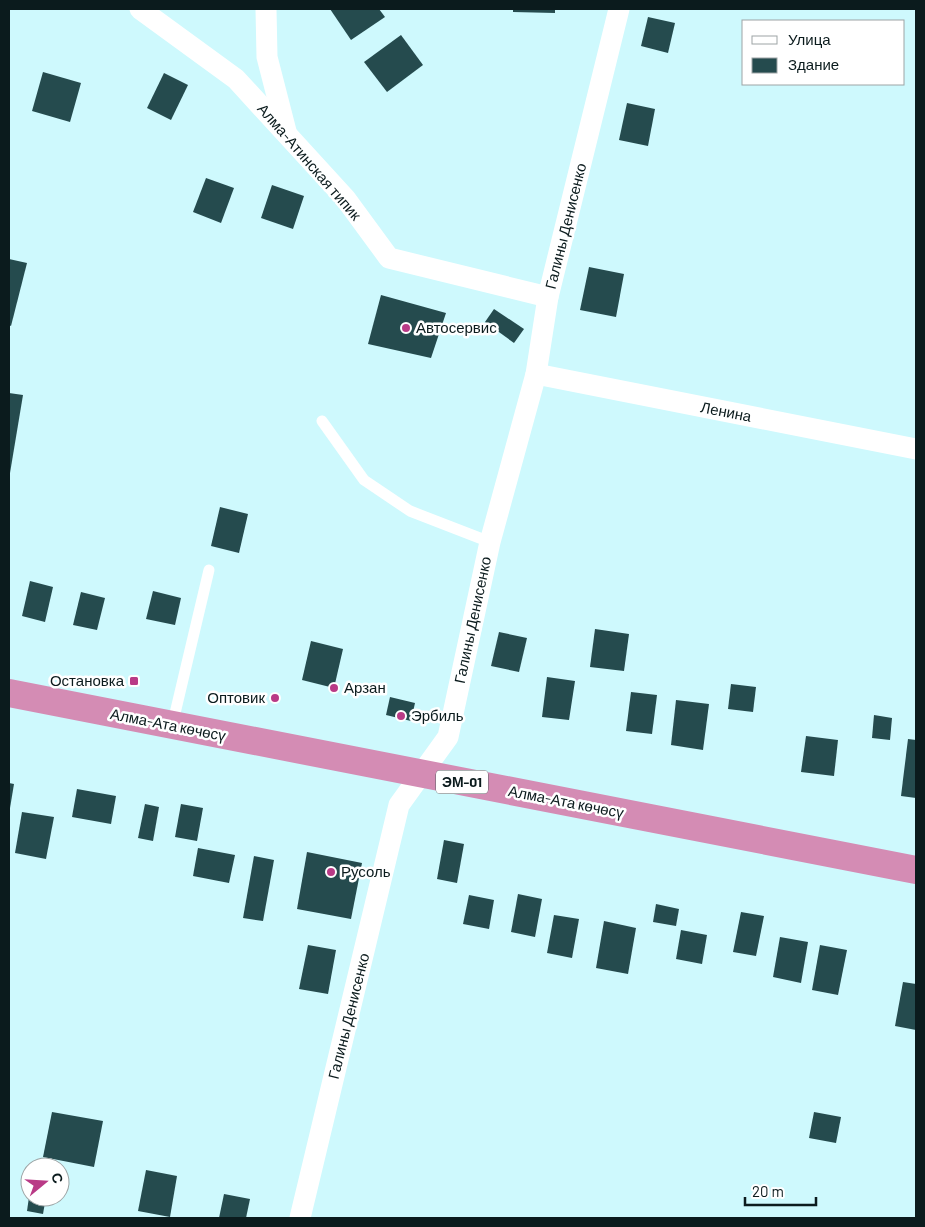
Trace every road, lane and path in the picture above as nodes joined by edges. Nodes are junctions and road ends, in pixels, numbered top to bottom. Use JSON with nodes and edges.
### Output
{"nodes":[{"id":1,"x":140,"y":9,"type":"edge"},
{"id":2,"x":266,"y":9,"type":"edge"},
{"id":3,"x":619,"y":9,"type":"edge"},
{"id":4,"x":286,"y":134,"type":"junction"},
{"id":5,"x":548,"y":298,"type":"junction"},
{"id":6,"x":536,"y":374,"type":"junction"},
{"id":7,"x":322,"y":421,"type":"dead end"},
{"id":8,"x":916,"y":449,"type":"edge"},
{"id":9,"x":490,"y":542,"type":"junction"},
{"id":10,"x":210,"y":570,"type":"dead end"},
{"id":11,"x":9,"y":694,"type":"edge"},
{"id":12,"x":172,"y":726,"type":"junction"},
{"id":13,"x":421,"y":774,"type":"junction"},
{"id":14,"x":916,"y":870,"type":"edge"},
{"id":15,"x":300,"y":1218,"type":"edge"}],
"edges":[{"from":1,"to":4,"type":"street","name":"Алма-Атинская типик"},
{"from":2,"to":4,"type":"street"},
{"from":3,"to":5,"type":"street","name":"Галины Денисенко"},
{"from":4,"to":5,"type":"street","name":"Алма-Атинская типик"},
{"from":5,"to":6,"type":"street","name":"Галины Денисенко"},
{"from":6,"to":8,"type":"street","name":"Ленина"},
{"from":6,"to":9,"type":"street","name":"Галины Денисенко"},
{"from":7,"to":9,"type":"lane"},
{"from":9,"to":13,"type":"street","name":"Галины Денисенко"},
{"from":10,"to":12,"type":"lane"},
{"from":11,"to":12,"type":"highway","name":"Алма-Ата көчөсү","number":"ЭМ-01"},
{"from":12,"to":13,"type":"highway","name":"Алма-Ата көчөсү","number":"ЭМ-01"},
{"from":13,"to":14,"type":"highway","name":"Алма-Ата көчөсү","number":"ЭМ-01"},
{"from":13,"to":15,"type":"street","name":"Галины Денисенко"}]}
